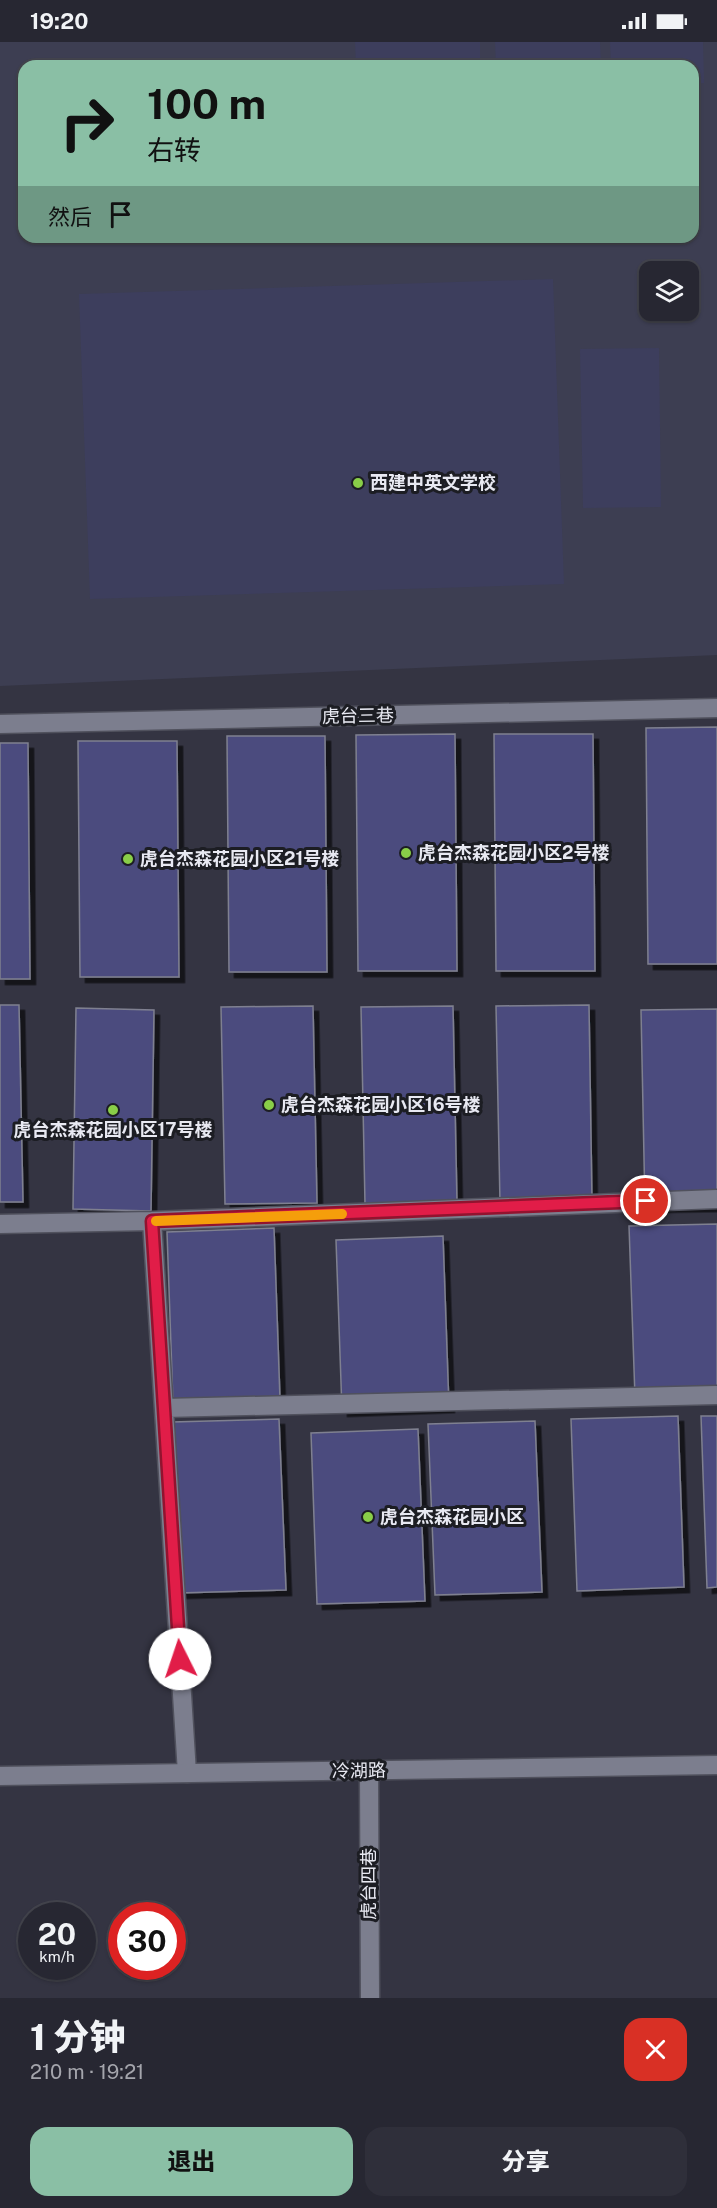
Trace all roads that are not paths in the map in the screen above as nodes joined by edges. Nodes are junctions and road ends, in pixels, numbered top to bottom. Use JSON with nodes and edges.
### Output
{"nodes":[{"id":1,"x":717,"y":708,"type":"edge"},
{"id":2,"x":0,"y":724,"type":"edge"},
{"id":3,"x":717,"y":1198,"type":"edge"},
{"id":4,"x":152,"y":1221,"type":"junction"},
{"id":5,"x":0,"y":1224,"type":"edge"},
{"id":6,"x":717,"y":1395,"type":"edge"},
{"id":7,"x":164,"y":1408,"type":"junction"},
{"id":8,"x":717,"y":1766,"type":"edge"},
{"id":9,"x":369,"y":1771,"type":"junction"},
{"id":10,"x":187,"y":1773,"type":"junction"},
{"id":11,"x":0,"y":1776,"type":"edge"},
{"id":12,"x":369,"y":1998,"type":"edge"}],
"edges":[{"from":1,"to":2,"type":"street","name":"虎台三巷"},
{"from":3,"to":4,"type":"street"},
{"from":4,"to":5,"type":"street"},
{"from":4,"to":7,"type":"street"},
{"from":6,"to":7,"type":"street"},
{"from":7,"to":10,"type":"street"},
{"from":8,"to":9,"type":"street","name":"冷湖路"},
{"from":9,"to":10,"type":"street","name":"冷湖路"},
{"from":9,"to":12,"type":"street","name":"虎台四巷"},
{"from":10,"to":11,"type":"street","name":"冷湖路"}]}
